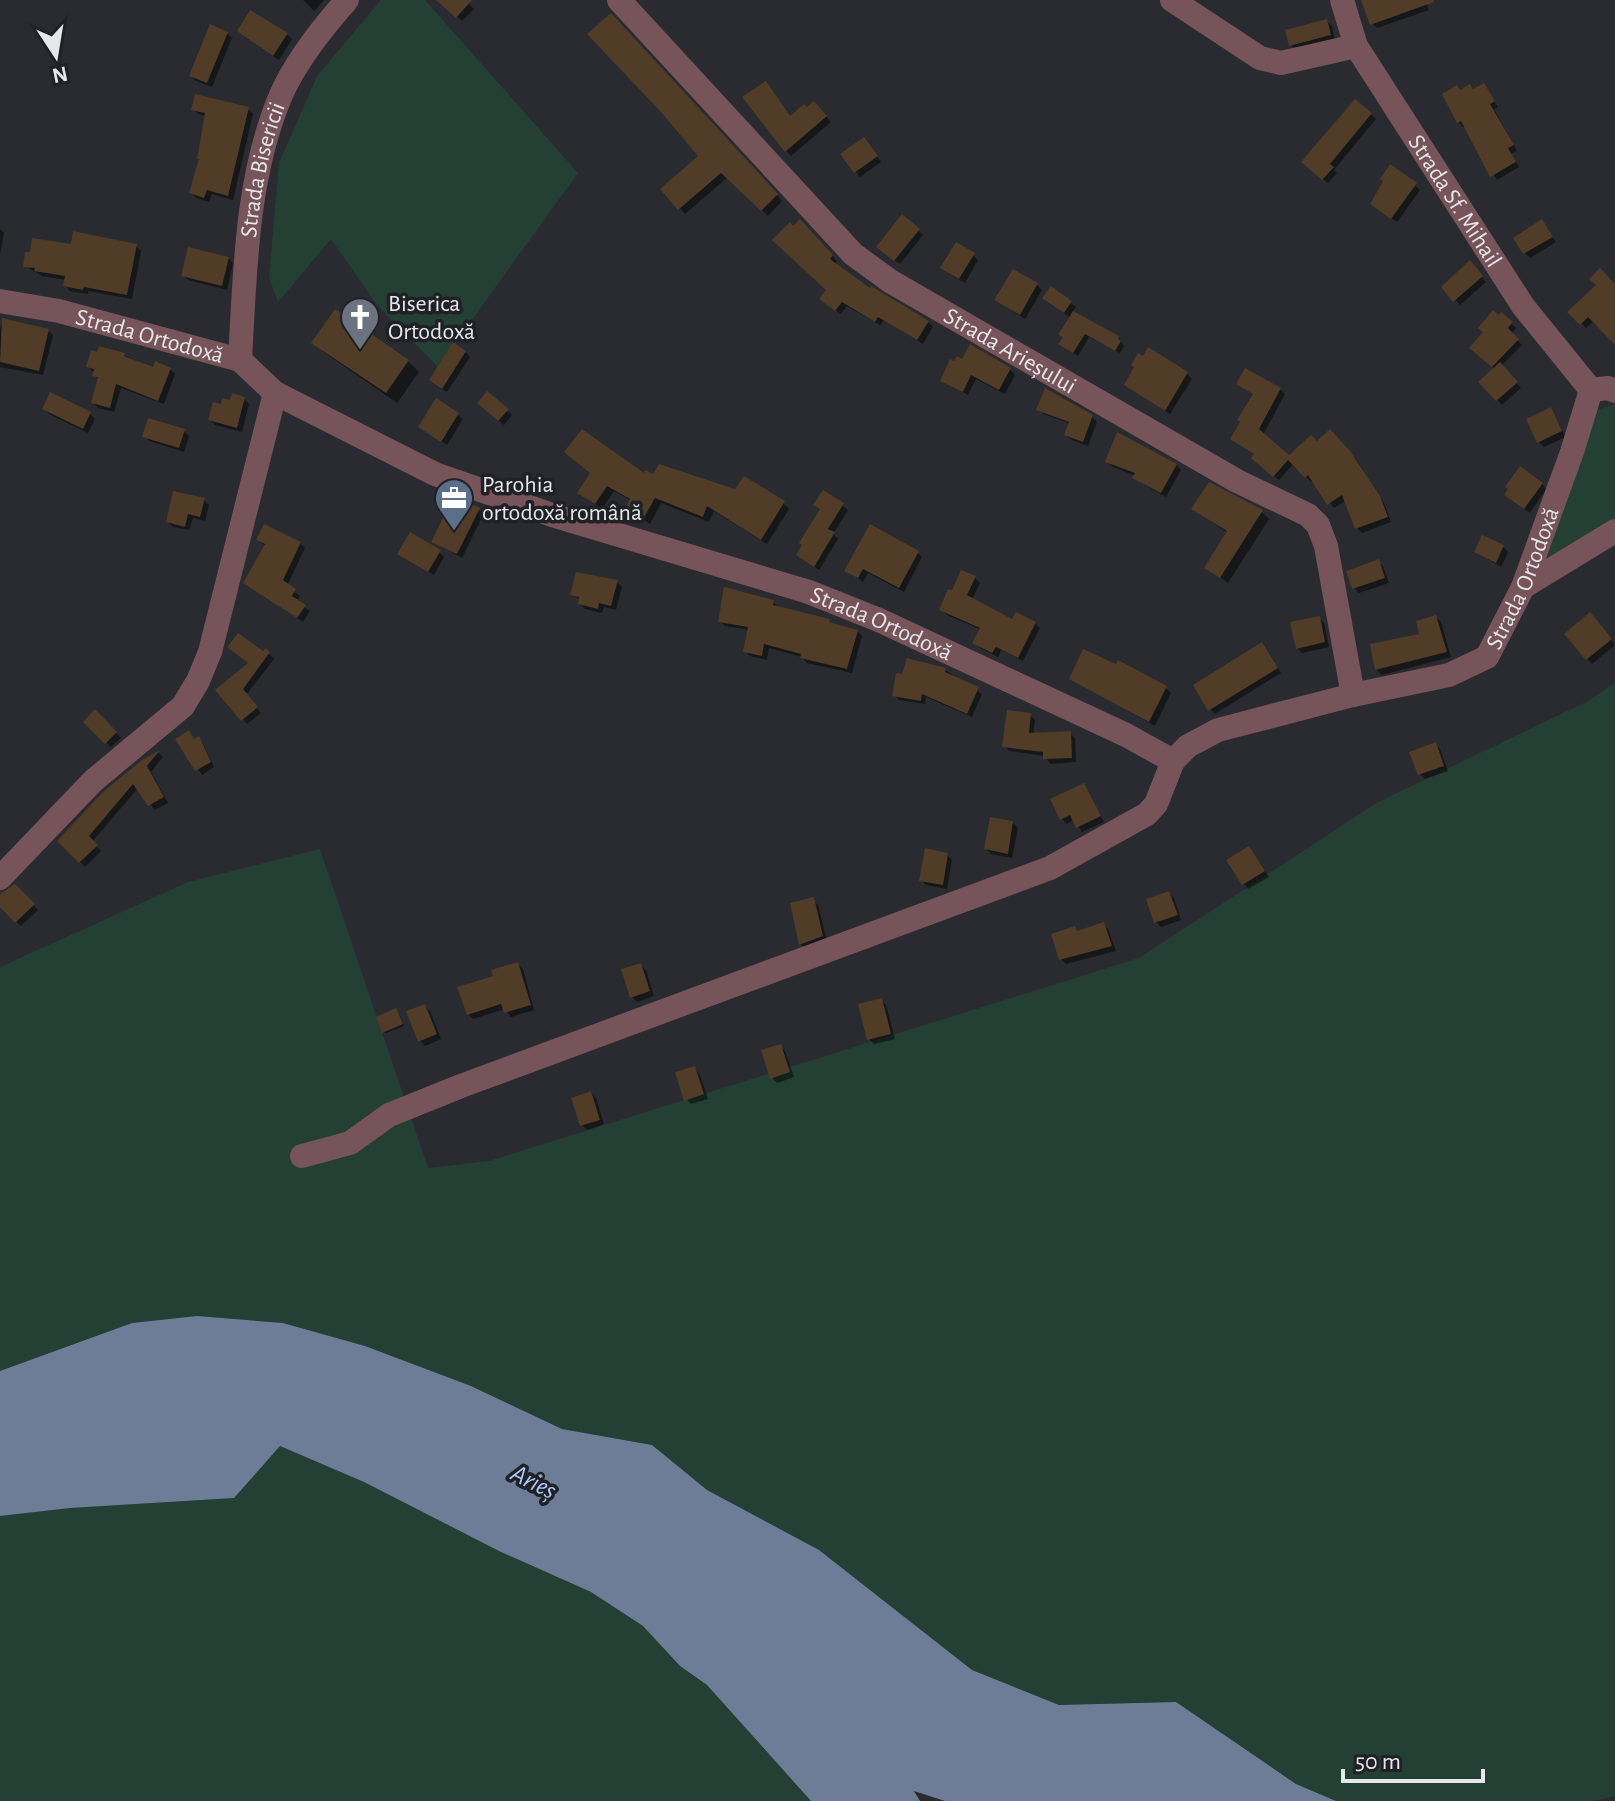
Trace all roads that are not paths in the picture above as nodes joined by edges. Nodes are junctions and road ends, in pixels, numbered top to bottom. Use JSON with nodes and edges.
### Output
{"nodes":[{"id":1,"x":347,"y":0,"type":"edge"},
{"id":2,"x":619,"y":0,"type":"edge"},
{"id":3,"x":1172,"y":0,"type":"edge"},
{"id":4,"x":1342,"y":0,"type":"edge"},
{"id":5,"x":1356,"y":46,"type":"junction"},
{"id":6,"x":0,"y":301,"type":"edge"},
{"id":7,"x":240,"y":360,"type":"junction"},
{"id":8,"x":1603,"y":390,"type":"edge"},
{"id":9,"x":275,"y":393,"type":"junction"},
{"id":10,"x":1615,"y":531,"type":"edge"},
{"id":11,"x":1523,"y":587,"type":"junction"},
{"id":12,"x":1353,"y":695,"type":"junction"},
{"id":13,"x":1173,"y":761,"type":"junction"},
{"id":14,"x":0,"y":878,"type":"edge"},
{"id":15,"x":302,"y":1156,"type":"dead end"}],
"edges":[{"from":1,"to":7,"type":"street","name":"Strada Bisericii"},
{"from":2,"to":12,"type":"street","name":"Strada Arieșului"},
{"from":3,"to":5,"type":"street"},
{"from":4,"to":5,"type":"street","name":"Strada Sf. Mihail"},
{"from":5,"to":8,"type":"street","name":"Strada Sf. Mihail"},
{"from":6,"to":7,"type":"street","name":"Strada Ortodoxă"},
{"from":7,"to":9,"type":"street","name":"Strada Ortodoxă"},
{"from":8,"to":11,"type":"street","name":"Strada Ortodoxă"},
{"from":9,"to":13,"type":"street","name":"Strada Ortodoxă"},
{"from":9,"to":14,"type":"street"},
{"from":10,"to":11,"type":"street"},
{"from":11,"to":12,"type":"street","name":"Strada Ortodoxă"},
{"from":12,"to":13,"type":"street","name":"Strada Ortodoxă"},
{"from":13,"to":15,"type":"street"}]}
